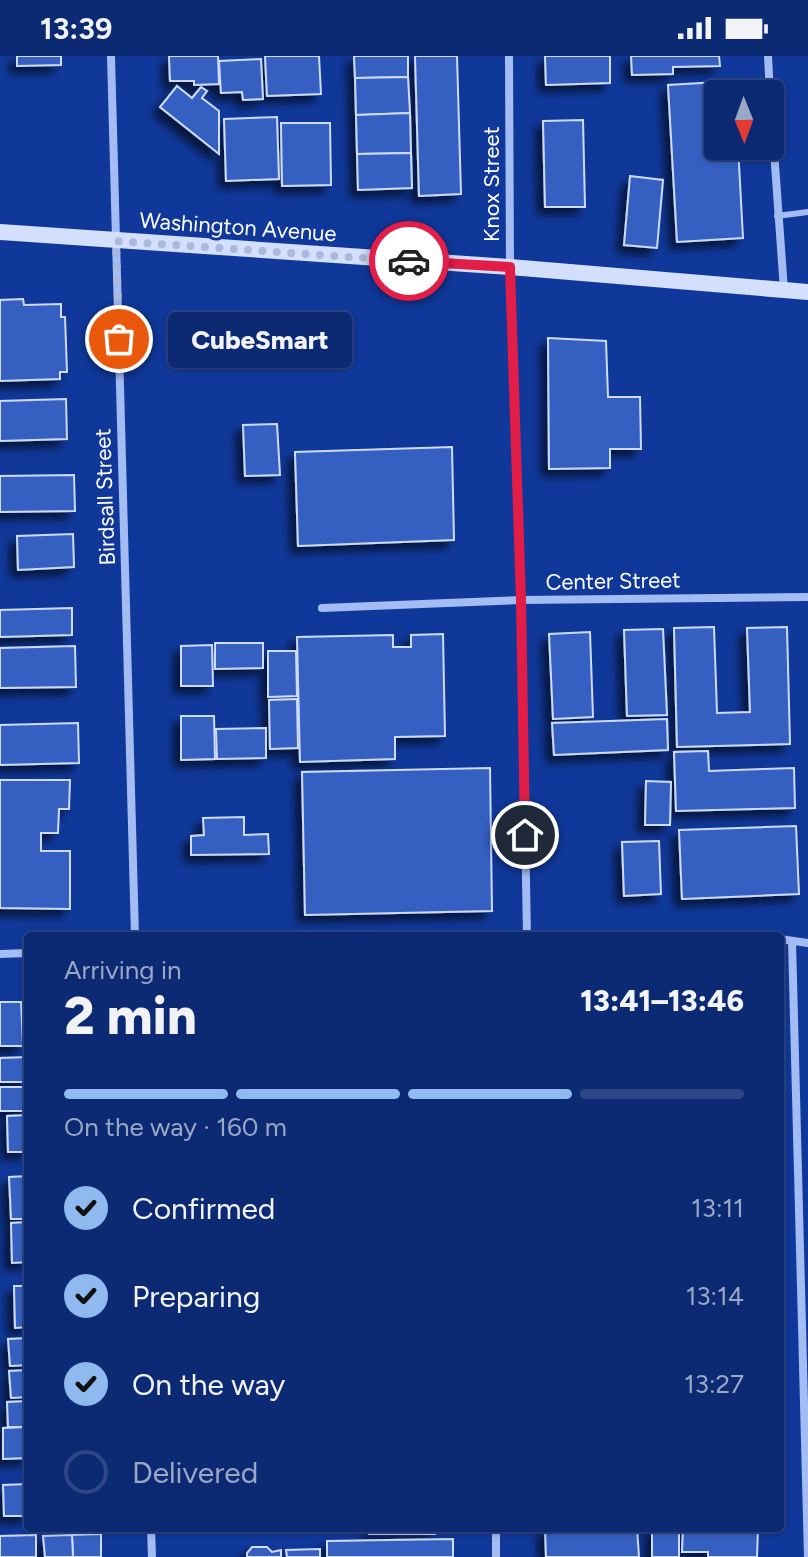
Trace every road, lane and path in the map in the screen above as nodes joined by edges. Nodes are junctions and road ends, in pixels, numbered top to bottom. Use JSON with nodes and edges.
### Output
{"nodes":[{"id":1,"x":111,"y":56,"type":"edge"},
{"id":2,"x":509,"y":56,"type":"edge"},
{"id":3,"x":768,"y":56,"type":"edge"},
{"id":4,"x":769,"y":80,"type":"edge"},
{"id":5,"x":774,"y":160,"type":"edge"},
{"id":6,"x":808,"y":212,"type":"edge"},
{"id":7,"x":777,"y":216,"type":"junction"},
{"id":8,"x":0,"y":232,"type":"edge"},
{"id":9,"x":116,"y":241,"type":"junction"},
{"id":10,"x":510,"y":267,"type":"junction"},
{"id":11,"x":784,"y":290,"type":"junction"},
{"id":12,"x":808,"y":292,"type":"edge"},
{"id":13,"x":808,"y":597,"type":"edge"},
{"id":14,"x":521,"y":600,"type":"junction"},
{"id":15,"x":322,"y":608,"type":"dead end"},
{"id":16,"x":135,"y":932,"type":"edge"},
{"id":17,"x":527,"y":932,"type":"edge"},
{"id":18,"x":784,"y":940,"type":"edge"},
{"id":19,"x":792,"y":941,"type":"junction"},
{"id":20,"x":808,"y":943,"type":"edge"},
{"id":21,"x":24,"y":953,"type":"edge"},
{"id":22,"x":0,"y":954,"type":"edge"},
{"id":23,"x":804,"y":1275,"type":"edge"},
{"id":24,"x":151,"y":1532,"type":"edge"},
{"id":25,"x":496,"y":1532,"type":"edge"},
{"id":26,"x":152,"y":1557,"type":"edge"},
{"id":27,"x":496,"y":1557,"type":"edge"},
{"id":28,"x":808,"y":1557,"type":"edge"}],
"edges":[{"from":1,"to":9,"type":"street","name":"Birdsall Street"},
{"from":2,"to":10,"type":"street","name":"Knox Street"},
{"from":3,"to":4,"type":"street"},
{"from":5,"to":7,"type":"street"},
{"from":6,"to":7,"type":"lane"},
{"from":7,"to":11,"type":"street"},
{"from":8,"to":9,"type":"main road","name":"Washington Avenue"},
{"from":9,"to":10,"type":"main road","name":"Washington Avenue"},
{"from":9,"to":16,"type":"street","name":"Birdsall Street"},
{"from":10,"to":11,"type":"main road","name":"Washington Avenue"},
{"from":10,"to":14,"type":"street","name":"Knox Street"},
{"from":11,"to":12,"type":"main road","name":"Washington Avenue"},
{"from":13,"to":14,"type":"street","name":"Center Street"},
{"from":14,"to":15,"type":"street","name":"Center Street"},
{"from":14,"to":17,"type":"street","name":"Knox Street"},
{"from":18,"to":19,"type":"street"},
{"from":19,"to":20,"type":"street"},
{"from":19,"to":23,"type":"street"},
{"from":21,"to":22,"type":"street"},
{"from":23,"to":28,"type":"street"},
{"from":24,"to":26,"type":"street"},
{"from":25,"to":27,"type":"street"}]}
